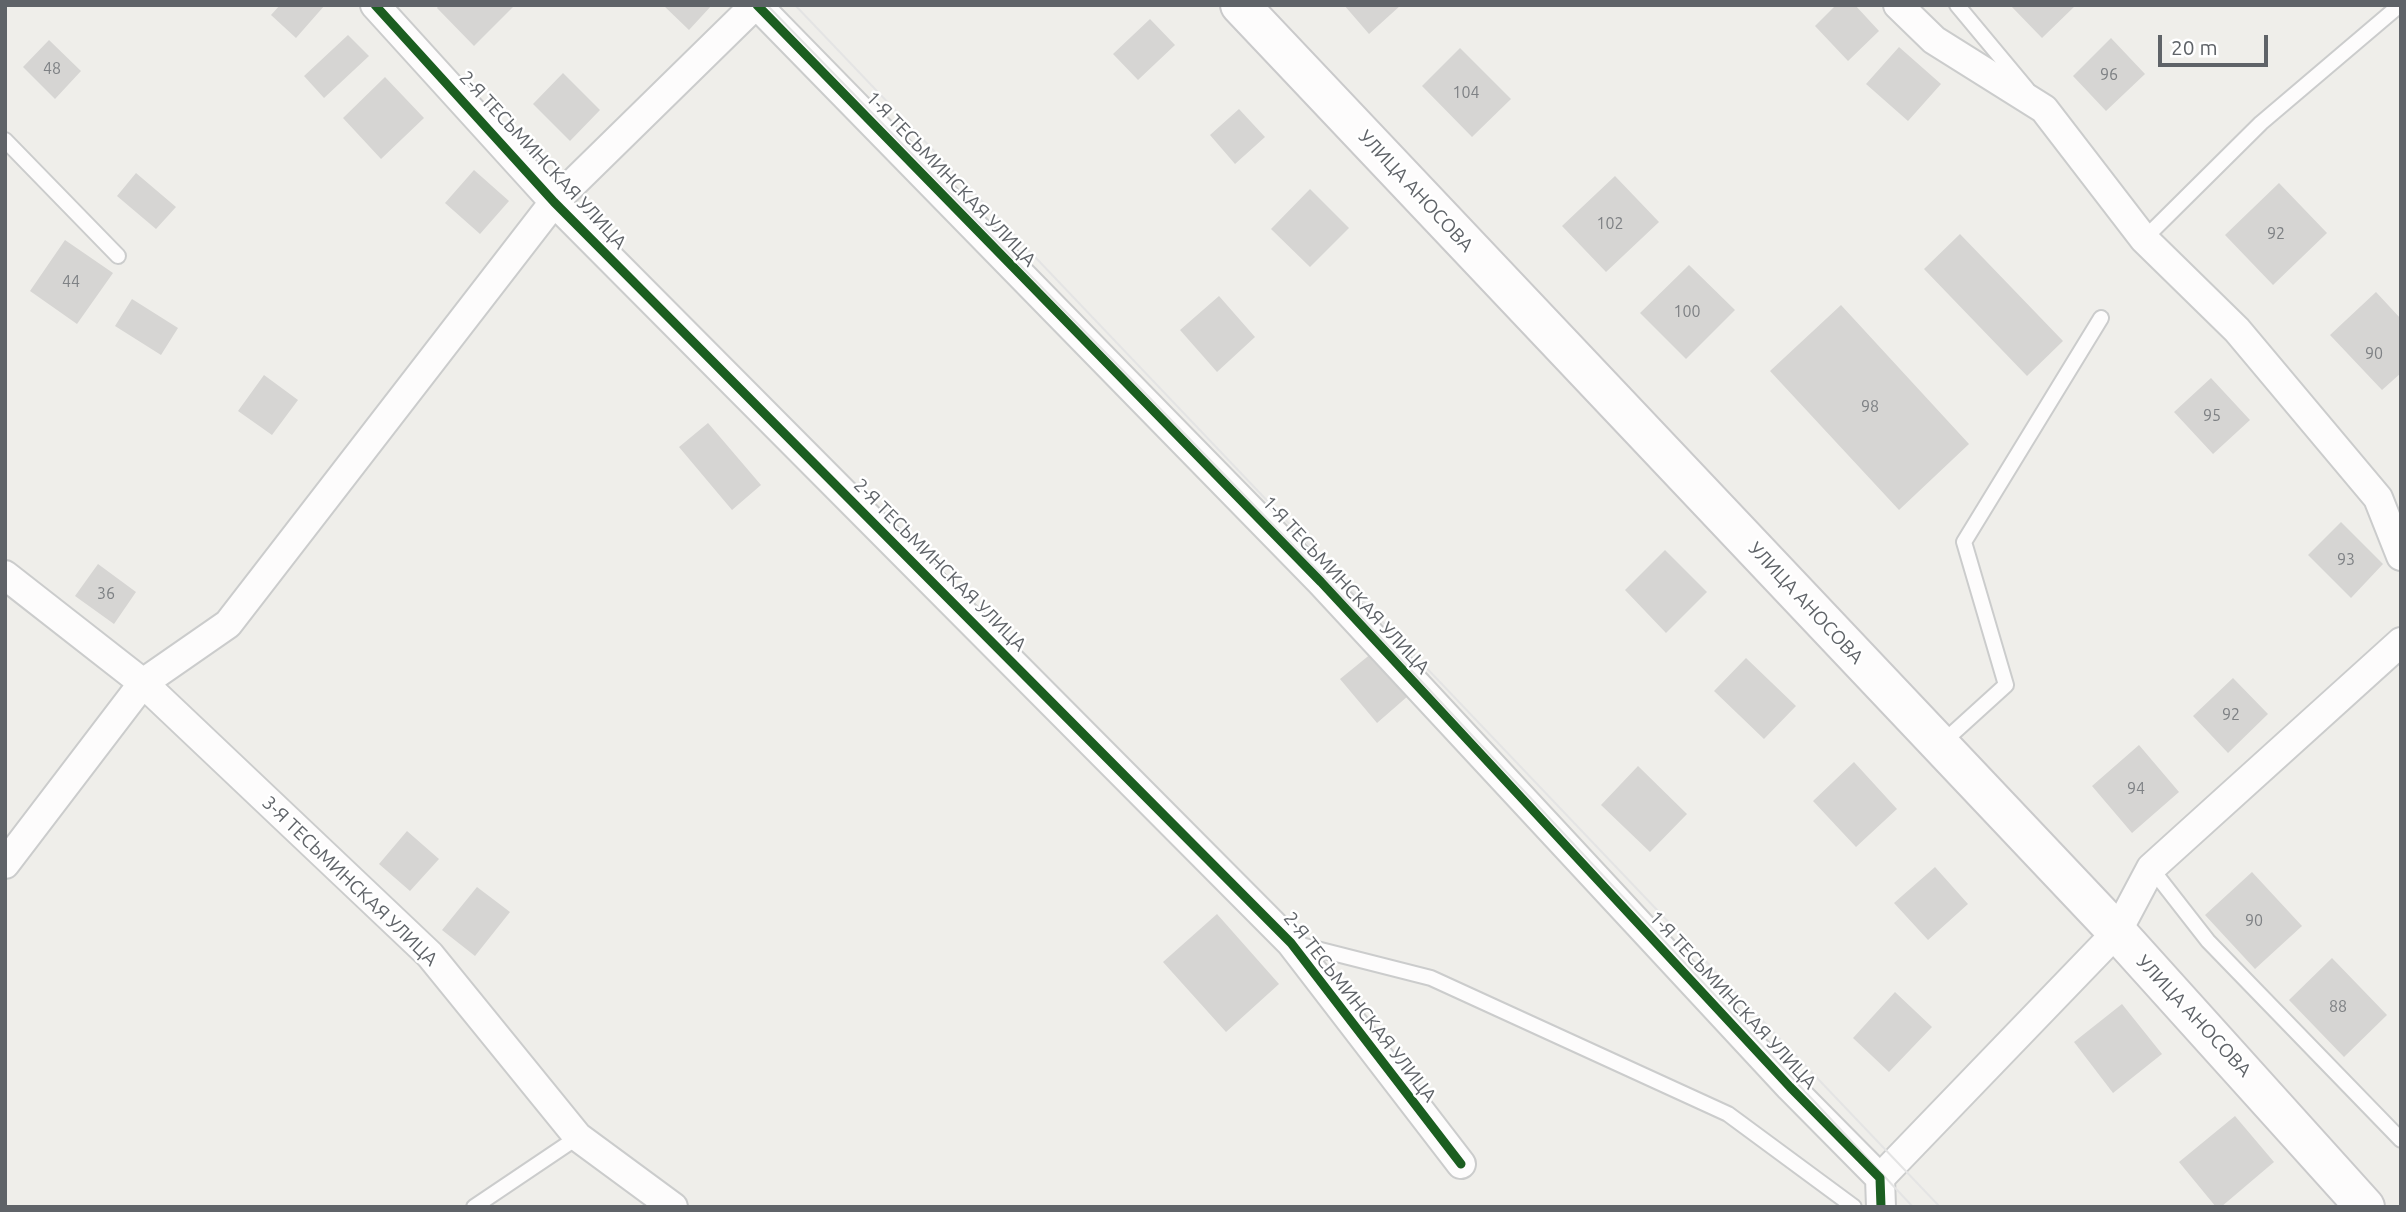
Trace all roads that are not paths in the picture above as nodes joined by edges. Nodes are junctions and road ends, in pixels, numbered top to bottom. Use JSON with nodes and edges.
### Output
{"nodes":[{"id":1,"x":375,"y":5,"type":"edge"},
{"id":2,"x":756,"y":5,"type":"edge"},
{"id":3,"x":1240,"y":5,"type":"edge"},
{"id":4,"x":1898,"y":5,"type":"edge"},
{"id":5,"x":1957,"y":5,"type":"edge"},
{"id":6,"x":2400,"y":5,"type":"edge"},
{"id":7,"x":2044,"y":109,"type":"junction"},
{"id":8,"x":5,"y":140,"type":"edge"},
{"id":9,"x":554,"y":202,"type":"junction"},
{"id":10,"x":2144,"y":239,"type":"junction"},
{"id":11,"x":118,"y":256,"type":"dead end"},
{"id":12,"x":2101,"y":318,"type":"dead end"},
{"id":13,"x":2401,"y":556,"type":"edge"},
{"id":14,"x":5,"y":575,"type":"edge"},
{"id":15,"x":2401,"y":642,"type":"edge"},
{"id":16,"x":142,"y":683,"type":"junction"},
{"id":17,"x":1940,"y":745,"type":"junction"},
{"id":18,"x":5,"y":864,"type":"edge"},
{"id":19,"x":2151,"y":867,"type":"junction"},
{"id":20,"x":2117,"y":932,"type":"junction"},
{"id":21,"x":1291,"y":943,"type":"junction"},
{"id":22,"x":578,"y":1137,"type":"junction"},
{"id":23,"x":2401,"y":1140,"type":"edge"},
{"id":24,"x":1461,"y":1164,"type":"dead end"},
{"id":25,"x":1880,"y":1178,"type":"junction"},
{"id":26,"x":474,"y":1207,"type":"edge"},
{"id":27,"x":673,"y":1207,"type":"edge"},
{"id":28,"x":1854,"y":1207,"type":"edge"},
{"id":29,"x":1881,"y":1207,"type":"edge"},
{"id":30,"x":2365,"y":1207,"type":"edge"}],
"edges":[{"from":1,"to":9,"type":"street","name":"2-Я ТЕСЬМИНСКАЯ УЛИЦА"},
{"from":2,"to":9,"type":"street"},
{"from":2,"to":25,"type":"street","name":"1-Я ТЕСЬМИНСКАЯ УЛИЦА"},
{"from":3,"to":17,"type":"main road","name":"УЛИЦА АНОСОВА"},
{"from":4,"to":7,"type":"street"},
{"from":5,"to":7,"type":"lane"},
{"from":6,"to":10,"type":"lane"},
{"from":7,"to":10,"type":"street"},
{"from":8,"to":11,"type":"lane"},
{"from":9,"to":16,"type":"street"},
{"from":9,"to":21,"type":"street","name":"2-Я ТЕСЬМИНСКАЯ УЛИЦА"},
{"from":10,"to":13,"type":"street"},
{"from":12,"to":17,"type":"lane"},
{"from":14,"to":16,"type":"street","name":"3-Я ТЕСЬМИНСКАЯ УЛИЦА"},
{"from":15,"to":19,"type":"street"},
{"from":16,"to":18,"type":"street"},
{"from":16,"to":22,"type":"street","name":"3-Я ТЕСЬМИНСКАЯ УЛИЦА"},
{"from":17,"to":20,"type":"main road","name":"УЛИЦА АНОСОВА"},
{"from":19,"to":20,"type":"street"},
{"from":19,"to":23,"type":"lane"},
{"from":20,"to":25,"type":"street"},
{"from":20,"to":30,"type":"main road","name":"УЛИЦА АНОСОВА"},
{"from":21,"to":24,"type":"street","name":"2-Я ТЕСЬМИНСКАЯ УЛИЦА"},
{"from":21,"to":28,"type":"lane"},
{"from":22,"to":26,"type":"lane"},
{"from":22,"to":27,"type":"street","name":"3-Я ТЕСЬМИНСКАЯ УЛИЦА"},
{"from":25,"to":29,"type":"street"}]}
